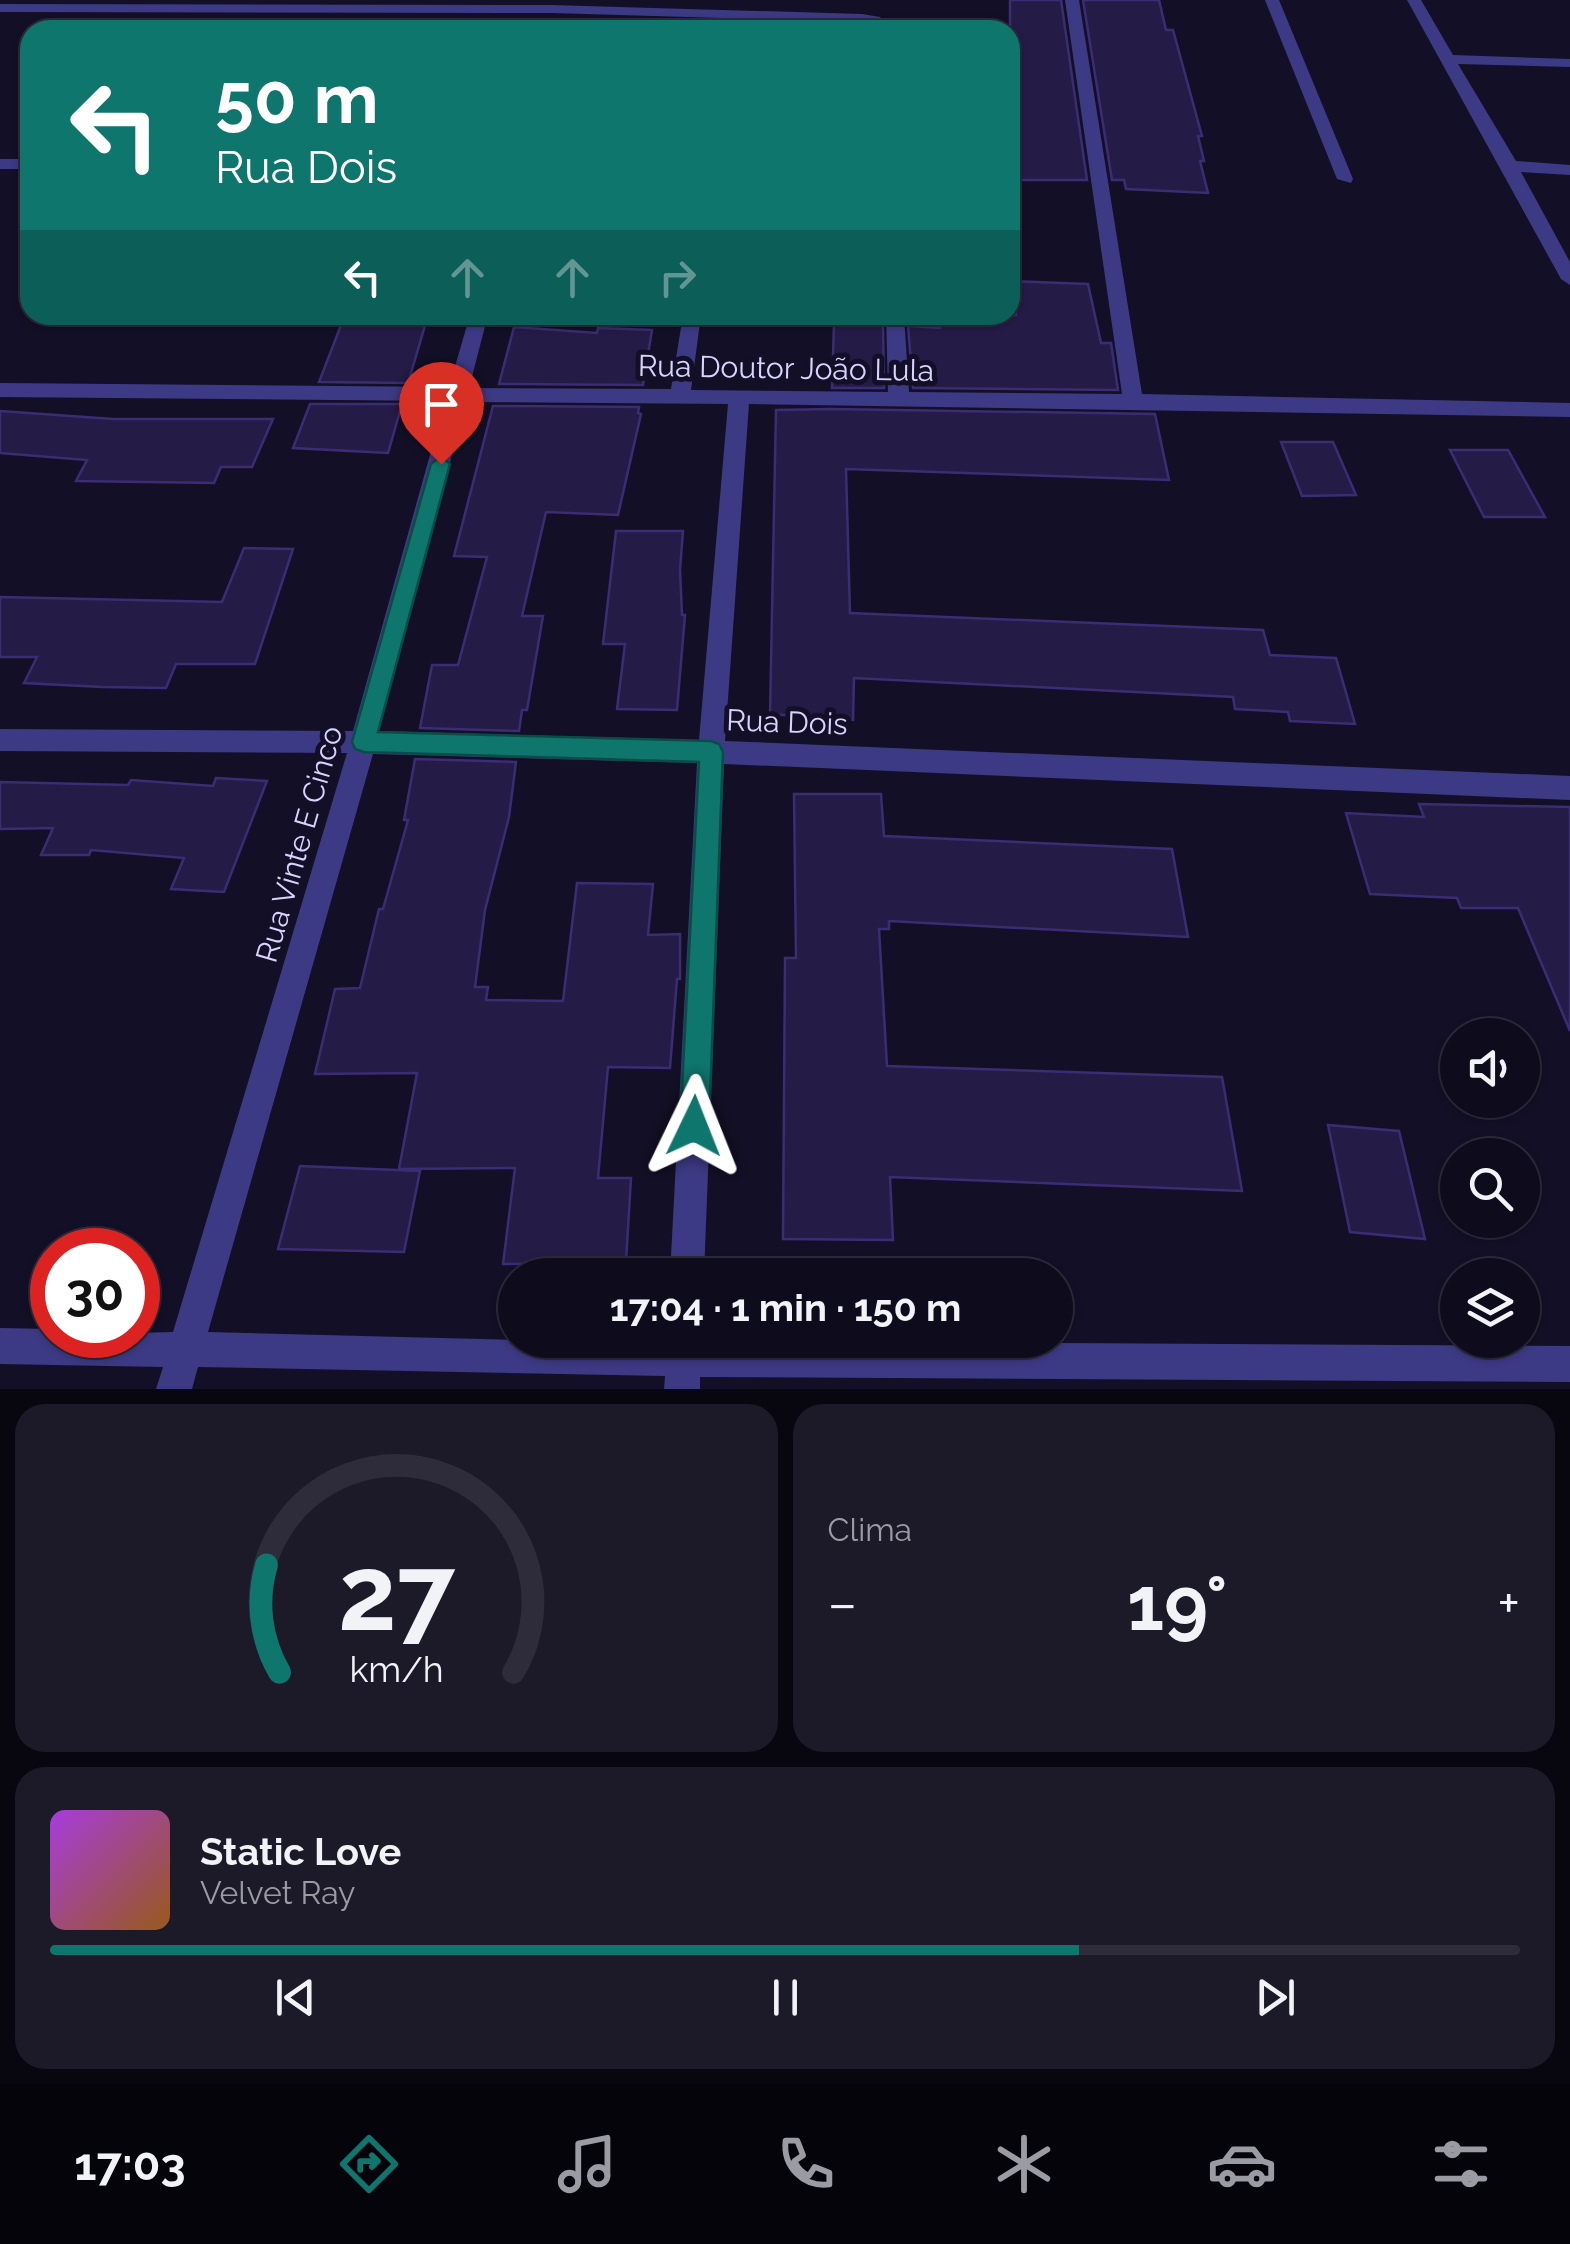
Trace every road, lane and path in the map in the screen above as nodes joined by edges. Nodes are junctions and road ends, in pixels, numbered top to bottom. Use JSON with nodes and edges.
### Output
{"nodes":[{"id":1,"x":1072,"y":0,"type":"edge"},
{"id":2,"x":1272,"y":0,"type":"edge"},
{"id":3,"x":1414,"y":0,"type":"edge"},
{"id":4,"x":553,"y":5,"type":"edge"},
{"id":5,"x":0,"y":8,"type":"edge"},
{"id":6,"x":694,"y":20,"type":"edge"},
{"id":7,"x":819,"y":20,"type":"edge"},
{"id":8,"x":876,"y":20,"type":"edge"},
{"id":9,"x":1448,"y":59,"type":"junction"},
{"id":10,"x":1570,"y":63,"type":"edge"},
{"id":11,"x":1510,"y":166,"type":"junction"},
{"id":12,"x":1570,"y":170,"type":"edge"},
{"id":13,"x":1345,"y":179,"type":"dead end"},
{"id":14,"x":1570,"y":279,"type":"edge"},
{"id":15,"x":477,"y":325,"type":"edge"},
{"id":16,"x":691,"y":325,"type":"edge"},
{"id":17,"x":896,"y":325,"type":"edge"},
{"id":18,"x":0,"y":390,"type":"edge"},
{"id":19,"x":460,"y":394,"type":"junction"},
{"id":20,"x":680,"y":396,"type":"junction"},
{"id":21,"x":739,"y":399,"type":"junction"},
{"id":22,"x":900,"y":401,"type":"junction"},
{"id":23,"x":1133,"y":401,"type":"junction"},
{"id":24,"x":1570,"y":410,"type":"edge"},
{"id":25,"x":0,"y":740,"type":"edge"},
{"id":26,"x":364,"y":742,"type":"junction"},
{"id":27,"x":711,"y":752,"type":"junction"},
{"id":28,"x":1570,"y":788,"type":"edge"},
{"id":29,"x":688,"y":1258,"type":"edge"},
{"id":30,"x":0,"y":1346,"type":"edge"},
{"id":31,"x":185,"y":1350,"type":"junction"},
{"id":32,"x":683,"y":1363,"type":"edge"},
{"id":33,"x":1570,"y":1364,"type":"edge"},
{"id":34,"x":174,"y":1389,"type":"edge"}],
"edges":[{"from":1,"to":23,"type":"street"},
{"from":2,"to":13,"type":"street"},
{"from":3,"to":9,"type":"street"},
{"from":4,"to":5,"type":"street"},
{"from":4,"to":6,"type":"street"},
{"from":7,"to":8,"type":"street"},
{"from":9,"to":10,"type":"street"},
{"from":9,"to":11,"type":"street"},
{"from":11,"to":12,"type":"street"},
{"from":11,"to":14,"type":"street"},
{"from":15,"to":19,"type":"street","name":"Rua Vinte E Cinco"},
{"from":16,"to":20,"type":"street"},
{"from":17,"to":22,"type":"street"},
{"from":18,"to":19,"type":"street","name":"Rua Doutor João Lula"},
{"from":19,"to":20,"type":"street","name":"Rua Doutor João Lula"},
{"from":19,"to":26,"type":"street","name":"Rua Vinte E Cinco"},
{"from":20,"to":21,"type":"street","name":"Rua Doutor João Lula"},
{"from":21,"to":22,"type":"street","name":"Rua Doutor João Lula"},
{"from":21,"to":27,"type":"street"},
{"from":22,"to":23,"type":"street","name":"Rua Doutor João Lula"},
{"from":23,"to":24,"type":"street","name":"Rua Doutor João Lula"},
{"from":25,"to":26,"type":"street","name":"Rua Dois"},
{"from":26,"to":27,"type":"street","name":"Rua Dois"},
{"from":26,"to":31,"type":"street","name":"Rua Vinte E Cinco"},
{"from":27,"to":28,"type":"street","name":"Rua Dois"},
{"from":27,"to":29,"type":"street"},
{"from":30,"to":31,"type":"street"},
{"from":31,"to":32,"type":"street"},
{"from":31,"to":34,"type":"street","name":"Rua Vinte E Cinco"},
{"from":32,"to":33,"type":"street"}]}
